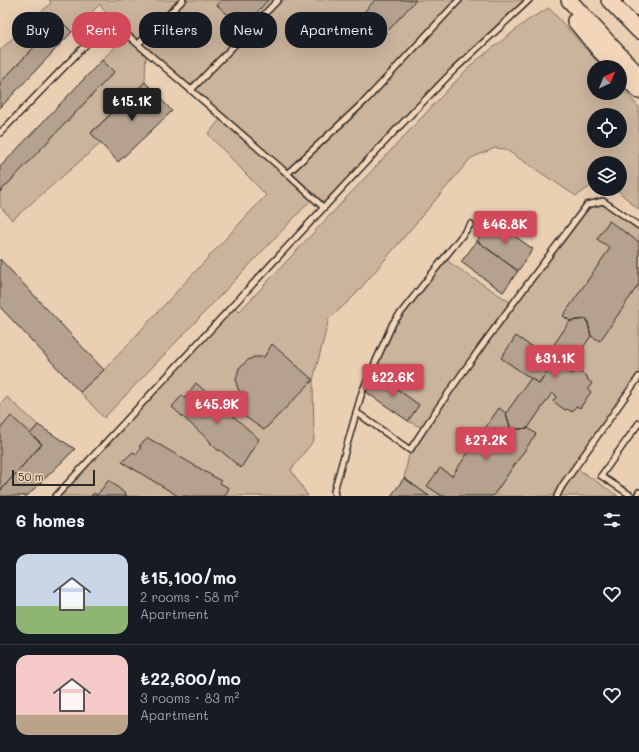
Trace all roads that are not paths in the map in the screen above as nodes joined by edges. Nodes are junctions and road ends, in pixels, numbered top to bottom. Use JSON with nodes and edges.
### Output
{"nodes":[{"id":1,"x":183,"y":0,"type":"edge"},
{"id":2,"x":278,"y":0,"type":"edge"},
{"id":3,"x":460,"y":0,"type":"edge"},
{"id":4,"x":530,"y":0,"type":"edge"},
{"id":5,"x":562,"y":0,"type":"edge"},
{"id":6,"x":570,"y":0,"type":"edge"},
{"id":7,"x":609,"y":0,"type":"edge"},
{"id":8,"x":631,"y":0,"type":"edge"},
{"id":9,"x":639,"y":8,"type":"edge"},
{"id":10,"x":639,"y":31,"type":"edge"},
{"id":11,"x":138,"y":44,"type":"junction"},
{"id":12,"x":609,"y":60,"type":"edge"},
{"id":13,"x":639,"y":62,"type":"edge"},
{"id":14,"x":639,"y":76,"type":"edge"},
{"id":15,"x":627,"y":78,"type":"edge"},
{"id":16,"x":191,"y":90,"type":"junction"},
{"id":17,"x":639,"y":91,"type":"edge"},
{"id":18,"x":0,"y":133,"type":"edge"},
{"id":19,"x":287,"y":174,"type":"junction"},
{"id":20,"x":323,"y":207,"type":"junction"},
{"id":21,"x":471,"y":224,"type":"dead end"},
{"id":22,"x":639,"y":226,"type":"edge"},
{"id":23,"x":639,"y":377,"type":"edge"},
{"id":24,"x":356,"y":412,"type":"junction"},
{"id":25,"x":639,"y":423,"type":"edge"},
{"id":26,"x":639,"y":492,"type":"edge"},
{"id":27,"x":56,"y":496,"type":"edge"},
{"id":28,"x":335,"y":496,"type":"edge"},
{"id":29,"x":557,"y":496,"type":"edge"},
{"id":30,"x":632,"y":496,"type":"edge"},
{"id":31,"x":636,"y":496,"type":"edge"}],
"edges":[{"from":1,"to":11,"type":"lane"},
{"from":2,"to":16,"type":"lane"},
{"from":3,"to":19,"type":"lane"},
{"from":4,"to":20,"type":"lane"},
{"from":5,"to":12,"type":"main road"},
{"from":6,"to":13,"type":"main road"},
{"from":6,"to":14,"type":"main road"},
{"from":7,"to":10,"type":"main road"},
{"from":8,"to":9,"type":"main road"},
{"from":11,"to":16,"type":"lane"},
{"from":11,"to":18,"type":"lane"},
{"from":15,"to":17,"type":"main road"},
{"from":16,"to":19,"type":"lane"},
{"from":19,"to":20,"type":"lane"},
{"from":20,"to":27,"type":"lane"},
{"from":21,"to":24,"type":"lane"},
{"from":22,"to":24,"type":"lane"},
{"from":23,"to":29,"type":"lane"},
{"from":24,"to":28,"type":"lane"},
{"from":25,"to":30,"type":"lane"},
{"from":26,"to":31,"type":"lane"}]}
